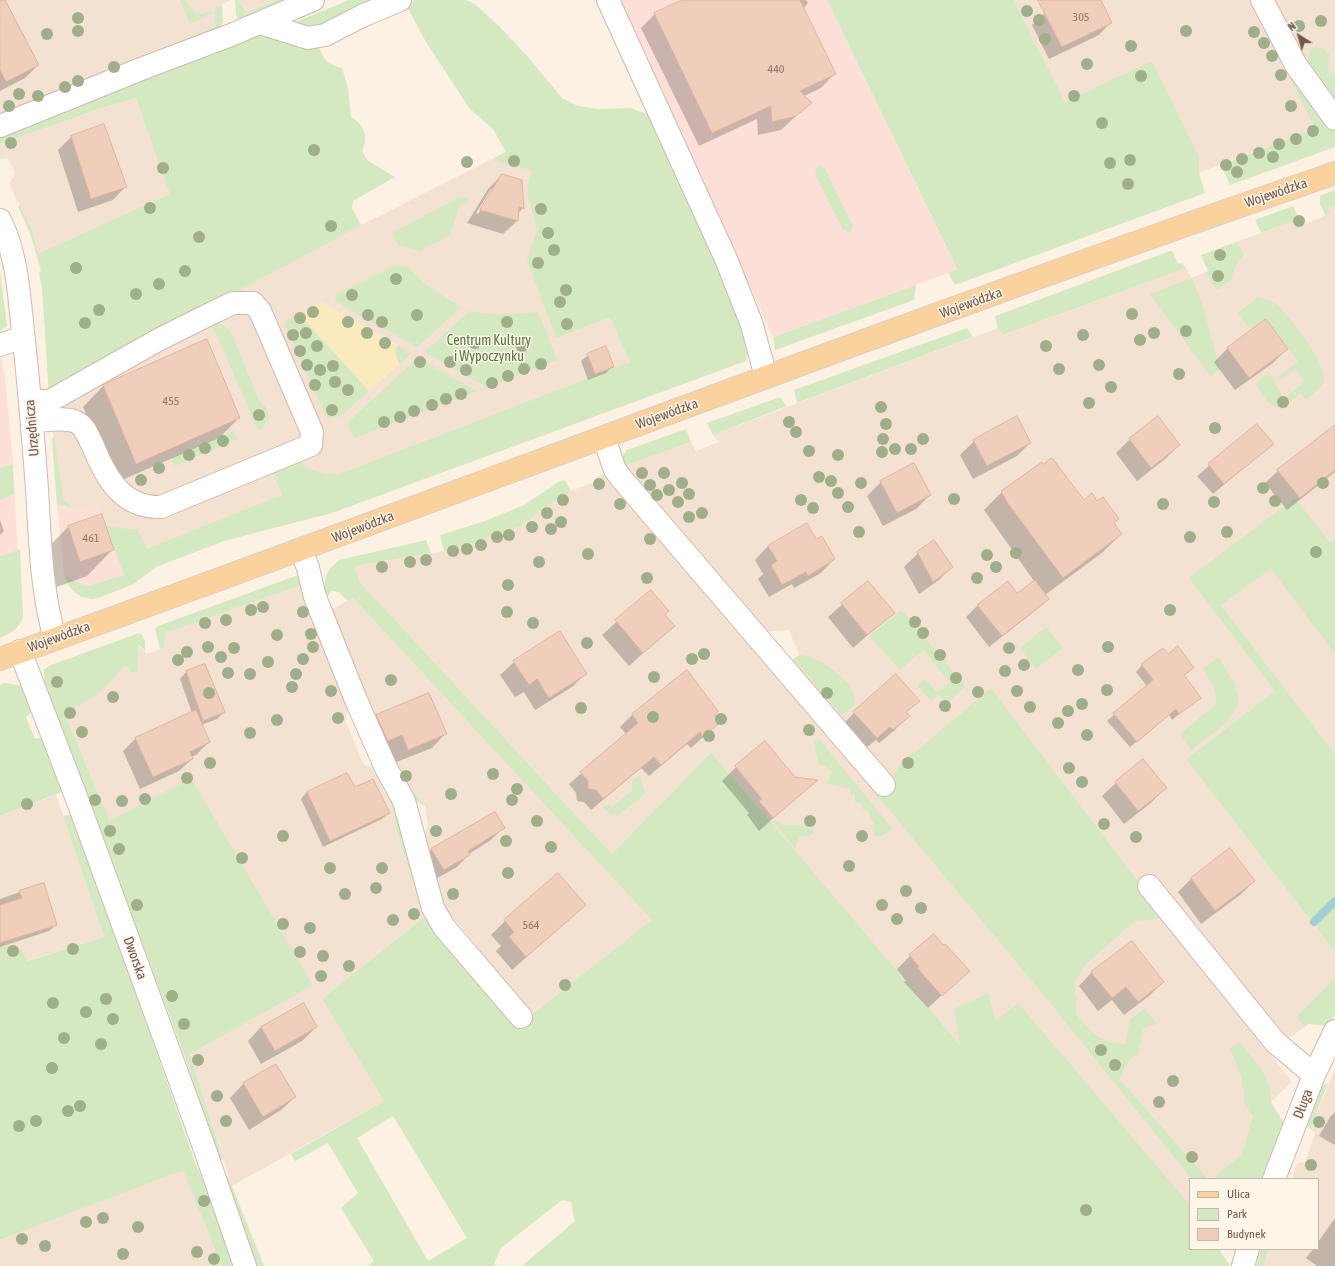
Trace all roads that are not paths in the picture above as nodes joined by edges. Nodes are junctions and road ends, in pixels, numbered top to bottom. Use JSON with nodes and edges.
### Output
{"nodes":[{"id":1,"x":312,"y":0,"type":"edge"},
{"id":2,"x":400,"y":0,"type":"edge"},
{"id":3,"x":608,"y":0,"type":"edge"},
{"id":4,"x":1262,"y":0,"type":"edge"},
{"id":5,"x":260,"y":23,"type":"junction"},
{"id":6,"x":1335,"y":119,"type":"edge"},
{"id":7,"x":0,"y":126,"type":"edge"},
{"id":8,"x":1335,"y":172,"type":"edge"},
{"id":9,"x":0,"y":220,"type":"edge"},
{"id":10,"x":23,"y":337,"type":"junction"},
{"id":11,"x":0,"y":345,"type":"edge"},
{"id":12,"x":766,"y":377,"type":"junction"},
{"id":13,"x":30,"y":399,"type":"junction"},
{"id":14,"x":32,"y":421,"type":"junction"},
{"id":15,"x":604,"y":438,"type":"junction"},
{"id":16,"x":301,"y":550,"type":"junction"},
{"id":17,"x":55,"y":639,"type":"junction"},
{"id":18,"x":20,"y":651,"type":"junction"},
{"id":19,"x":0,"y":659,"type":"edge"},
{"id":20,"x":884,"y":785,"type":"dead end"},
{"id":21,"x":1149,"y":886,"type":"dead end"},
{"id":22,"x":521,"y":1017,"type":"dead end"},
{"id":23,"x":1335,"y":1031,"type":"edge"},
{"id":24,"x":1314,"y":1076,"type":"junction"},
{"id":25,"x":1274,"y":1178,"type":"edge"},
{"id":26,"x":1248,"y":1250,"type":"edge"},
{"id":27,"x":245,"y":1266,"type":"edge"},
{"id":28,"x":1243,"y":1266,"type":"edge"}],
"edges":[{"from":1,"to":5,"type":"street"},
{"from":2,"to":5,"type":"street"},
{"from":3,"to":12,"type":"street"},
{"from":4,"to":6,"type":"street"},
{"from":5,"to":7,"type":"street"},
{"from":8,"to":12,"type":"main road","name":"Wojewódzka"},
{"from":9,"to":10,"type":"street","name":"Urzędnicza"},
{"from":10,"to":11,"type":"street"},
{"from":10,"to":13,"type":"street","name":"Urzędnicza"},
{"from":12,"to":15,"type":"main road","name":"Wojewódzka"},
{"from":13,"to":14,"type":"street","name":"Urzędnicza"},
{"from":13,"to":14,"type":"street"},
{"from":14,"to":17,"type":"street","name":"Urzędnicza"},
{"from":15,"to":16,"type":"main road","name":"Wojewódzka"},
{"from":15,"to":20,"type":"street"},
{"from":16,"to":17,"type":"main road","name":"Wojewódzka"},
{"from":16,"to":22,"type":"street"},
{"from":17,"to":18,"type":"main road","name":"Wojewódzka"},
{"from":18,"to":19,"type":"main road","name":"Wojewódzka"},
{"from":18,"to":27,"type":"street","name":"Dworska"},
{"from":21,"to":24,"type":"street"},
{"from":23,"to":24,"type":"street","name":"Długa"},
{"from":24,"to":25,"type":"street","name":"Długa"},
{"from":26,"to":28,"type":"street"}]}
